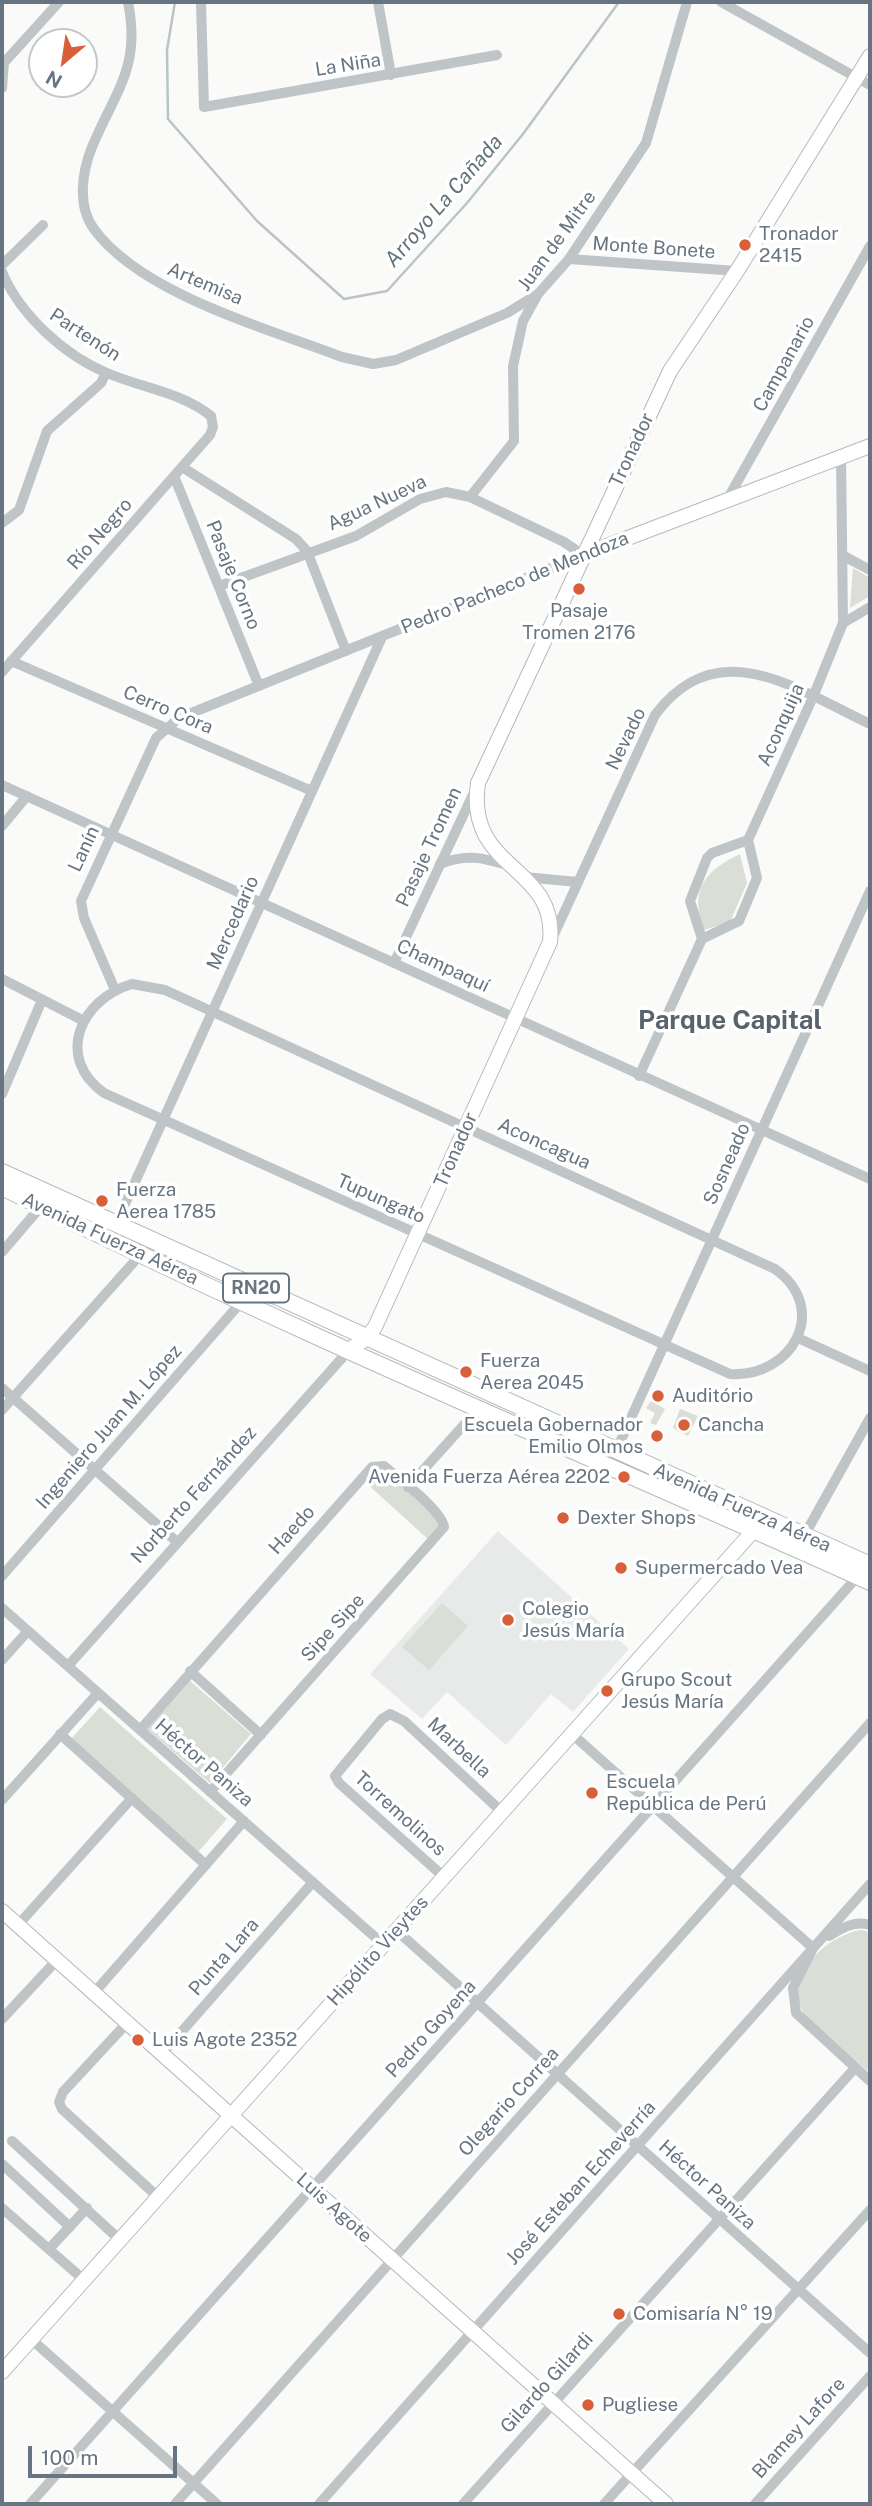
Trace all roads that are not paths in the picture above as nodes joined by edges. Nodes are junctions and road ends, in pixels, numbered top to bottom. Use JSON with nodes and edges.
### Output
{"nodes":[{"id":1,"x":59,"y":2,"type":"edge"},
{"id":2,"x":128,"y":2,"type":"edge"},
{"id":3,"x":201,"y":2,"type":"edge"},
{"id":4,"x":378,"y":2,"type":"edge"},
{"id":5,"x":687,"y":2,"type":"edge"},
{"id":6,"x":721,"y":2,"type":"edge"},
{"id":7,"x":497,"y":55,"type":"dead end"},
{"id":8,"x":870,"y":56,"type":"edge"},
{"id":9,"x":3,"y":62,"type":"edge"},
{"id":10,"x":391,"y":75,"type":"junction"},
{"id":11,"x":864,"y":82,"type":"edge"},
{"id":12,"x":2,"y":88,"type":"edge"},
{"id":13,"x":43,"y":225,"type":"dead end"},
{"id":14,"x":870,"y":246,"type":"edge"},
{"id":15,"x":569,"y":259,"type":"junction"},
{"id":16,"x":2,"y":265,"type":"edge"},
{"id":17,"x":737,"y":271,"type":"junction"},
{"id":18,"x":2,"y":272,"type":"edge"},
{"id":19,"x":538,"y":294,"type":"junction"},
{"id":20,"x":106,"y":373,"type":"junction"},
{"id":21,"x":211,"y":416,"type":"joint"},
{"id":22,"x":870,"y":446,"type":"edge"},
{"id":23,"x":841,"y":455,"type":"junction"},
{"id":24,"x":178,"y":472,"type":"junction"},
{"id":25,"x":470,"y":497,"type":"junction"},
{"id":26,"x":727,"y":500,"type":"junction"},
{"id":27,"x":2,"y":523,"type":"edge"},
{"id":28,"x":307,"y":551,"type":"junction"},
{"id":29,"x":583,"y":555,"type":"junction"},
{"id":30,"x":842,"y":555,"type":"junction"},
{"id":31,"x":870,"y":570,"type":"edge"},
{"id":32,"x":219,"y":586,"type":"junction"},
{"id":33,"x":870,"y":607,"type":"edge"},
{"id":34,"x":843,"y":623,"type":"junction"},
{"id":35,"x":382,"y":637,"type":"junction"},
{"id":36,"x":346,"y":651,"type":"junction"},
{"id":37,"x":11,"y":661,"type":"junction"},
{"id":38,"x":2,"y":672,"type":"edge"},
{"id":39,"x":260,"y":686,"type":"junction"},
{"id":40,"x":813,"y":697,"type":"junction"},
{"id":41,"x":870,"y":724,"type":"edge"},
{"id":42,"x":164,"y":728,"type":"junction"},
{"id":43,"x":478,"y":783,"type":"junction"},
{"id":44,"x":2,"y":785,"type":"edge"},
{"id":45,"x":312,"y":791,"type":"junction"},
{"id":46,"x":27,"y":796,"type":"junction"},
{"id":47,"x":2,"y":826,"type":"edge"},
{"id":48,"x":110,"y":834,"type":"junction"},
{"id":49,"x":748,"y":840,"type":"junction"},
{"id":50,"x":440,"y":864,"type":"junction"},
{"id":51,"x":510,"y":866,"type":"junction"},
{"id":52,"x":524,"y":877,"type":"junction"},
{"id":53,"x":578,"y":882,"type":"junction"},
{"id":54,"x":870,"y":891,"type":"edge"},
{"id":55,"x":261,"y":904,"type":"junction"},
{"id":56,"x":702,"y":939,"type":"junction"},
{"id":57,"x":550,"y":942,"type":"junction"},
{"id":58,"x":394,"y":963,"type":"junction"},
{"id":59,"x":2,"y":979,"type":"edge"},
{"id":60,"x":115,"y":990,"type":"junction"},
{"id":61,"x":42,"y":1000,"type":"junction"},
{"id":62,"x":213,"y":1011,"type":"junction"},
{"id":63,"x":516,"y":1019,"type":"junction"},
{"id":64,"x":84,"y":1021,"type":"junction"},
{"id":65,"x":639,"y":1076,"type":"junction"},
{"id":66,"x":2,"y":1094,"type":"edge"},
{"id":67,"x":163,"y":1121,"type":"junction"},
{"id":68,"x":466,"y":1128,"type":"junction"},
{"id":69,"x":761,"y":1132,"type":"junction"},
{"id":70,"x":2,"y":1172,"type":"edge"},
{"id":71,"x":870,"y":1179,"type":"edge"},
{"id":72,"x":2,"y":1187,"type":"edge"},
{"id":73,"x":46,"y":1200,"type":"junction"},
{"id":74,"x":116,"y":1224,"type":"junction"},
{"id":75,"x":418,"y":1235,"type":"junction"},
{"id":76,"x":712,"y":1239,"type":"junction"},
{"id":77,"x":2,"y":1252,"type":"edge"},
{"id":78,"x":141,"y":1254,"type":"junction"},
{"id":79,"x":243,"y":1300,"type":"junction"},
{"id":80,"x":798,"y":1338,"type":"junction"},
{"id":81,"x":366,"y":1339,"type":"junction"},
{"id":82,"x":664,"y":1345,"type":"junction"},
{"id":83,"x":350,"y":1349,"type":"junction"},
{"id":84,"x":870,"y":1371,"type":"edge"},
{"id":85,"x":2,"y":1388,"type":"edge"},
{"id":86,"x":13,"y":1398,"type":"junction"},
{"id":87,"x":478,"y":1408,"type":"junction"},
{"id":88,"x":2,"y":1410,"type":"edge"},
{"id":89,"x":869,"y":1423,"type":"edge"},
{"id":90,"x":616,"y":1451,"type":"junction"},
{"id":91,"x":95,"y":1469,"type":"junction"},
{"id":92,"x":408,"y":1487,"type":"junction"},
{"id":93,"x":772,"y":1521,"type":"junction"},
{"id":94,"x":754,"y":1530,"type":"junction"},
{"id":95,"x":804,"y":1536,"type":"junction"},
{"id":96,"x":176,"y":1541,"type":"junction"},
{"id":97,"x":870,"y":1565,"type":"edge"},
{"id":98,"x":2,"y":1576,"type":"edge"},
{"id":99,"x":864,"y":1579,"type":"edge"},
{"id":100,"x":2,"y":1608,"type":"edge"},
{"id":101,"x":28,"y":1631,"type":"junction"},
{"id":102,"x":2,"y":1660,"type":"edge"},
{"id":103,"x":68,"y":1666,"type":"junction"},
{"id":104,"x":190,"y":1671,"type":"junction"},
{"id":105,"x":98,"y":1693,"type":"junction"},
{"id":106,"x":870,"y":1723,"type":"edge"},
{"id":107,"x":140,"y":1730,"type":"junction"},
{"id":108,"x":60,"y":1734,"type":"junction"},
{"id":109,"x":572,"y":1734,"type":"junction"},
{"id":110,"x":261,"y":1735,"type":"junction"},
{"id":111,"x":335,"y":1776,"type":"joint"},
{"id":112,"x":210,"y":1792,"type":"junction"},
{"id":113,"x":132,"y":1798,"type":"junction"},
{"id":114,"x":2,"y":1800,"type":"edge"},
{"id":115,"x":653,"y":1806,"type":"junction"},
{"id":116,"x":502,"y":1812,"type":"junction"},
{"id":117,"x":244,"y":1821,"type":"junction"},
{"id":118,"x":206,"y":1865,"type":"junction"},
{"id":119,"x":444,"y":1877,"type":"junction"},
{"id":120,"x":733,"y":1878,"type":"junction"},
{"id":121,"x":313,"y":1882,"type":"junction"},
{"id":122,"x":870,"y":1884,"type":"edge"},
{"id":123,"x":2,"y":1911,"type":"edge"},
{"id":124,"x":18,"y":1925,"type":"junction"},
{"id":125,"x":870,"y":1925,"type":"edge"},
{"id":126,"x":396,"y":1930,"type":"junction"},
{"id":127,"x":384,"y":1945,"type":"junction"},
{"id":128,"x":813,"y":1948,"type":"junction"},
{"id":129,"x":55,"y":1961,"type":"junction"},
{"id":130,"x":93,"y":1993,"type":"junction"},
{"id":131,"x":478,"y":2003,"type":"junction"},
{"id":132,"x":2,"y":2020,"type":"edge"},
{"id":133,"x":127,"y":2023,"type":"junction"},
{"id":134,"x":162,"y":2054,"type":"junction"},
{"id":135,"x":855,"y":2068,"type":"junction"},
{"id":136,"x":557,"y":2074,"type":"junction"},
{"id":137,"x":870,"y":2081,"type":"edge"},
{"id":138,"x":231,"y":2116,"type":"junction"},
{"id":139,"x":12,"y":2141,"type":"dead end"},
{"id":140,"x":638,"y":2146,"type":"junction"},
{"id":141,"x":2,"y":2165,"type":"edge"},
{"id":142,"x":313,"y":2189,"type":"junction"},
{"id":143,"x":158,"y":2197,"type":"junction"},
{"id":144,"x":2,"y":2208,"type":"edge"},
{"id":145,"x":87,"y":2208,"type":"junction"},
{"id":146,"x":870,"y":2210,"type":"edge"},
{"id":147,"x":719,"y":2219,"type":"junction"},
{"id":148,"x":69,"y":2227,"type":"junction"},
{"id":149,"x":120,"y":2240,"type":"junction"},
{"id":150,"x":49,"y":2249,"type":"junction"},
{"id":151,"x":391,"y":2259,"type":"junction"},
{"id":152,"x":84,"y":2280,"type":"junction"},
{"id":153,"x":799,"y":2289,"type":"junction"},
{"id":154,"x":472,"y":2331,"type":"junction"},
{"id":155,"x":31,"y":2339,"type":"junction"},
{"id":156,"x":870,"y":2353,"type":"edge"},
{"id":157,"x":2,"y":2372,"type":"edge"},
{"id":158,"x":870,"y":2376,"type":"edge"},
{"id":159,"x":552,"y":2402,"type":"junction"},
{"id":160,"x":113,"y":2412,"type":"junction"},
{"id":161,"x":632,"y":2473,"type":"junction"},
{"id":162,"x":194,"y":2483,"type":"junction"},
{"id":163,"x":30,"y":2504,"type":"edge"},
{"id":164,"x":175,"y":2504,"type":"edge"},
{"id":165,"x":217,"y":2504,"type":"edge"},
{"id":166,"x":318,"y":2504,"type":"edge"},
{"id":167,"x":463,"y":2504,"type":"edge"},
{"id":168,"x":604,"y":2504,"type":"edge"},
{"id":169,"x":666,"y":2504,"type":"edge"},
{"id":170,"x":755,"y":2504,"type":"edge"}],
"edges":[{"from":1,"to":9,"type":"street"},
{"from":2,"to":19,"type":"street","name":"Artemisa"},
{"from":3,"to":10,"type":"street","name":"La Niña"},
{"from":4,"to":10,"type":"street"},
{"from":5,"to":15,"type":"street","name":"Juan de Mitre"},
{"from":6,"to":11,"type":"street"},
{"from":7,"to":10,"type":"street","name":"La Niña"},
{"from":8,"to":11,"type":"main road","name":"Tronador"},
{"from":9,"to":12,"type":"street"},
{"from":11,"to":17,"type":"main road","name":"Tronador"},
{"from":13,"to":16,"type":"street"},
{"from":14,"to":26,"type":"street","name":"Campanario"},
{"from":15,"to":17,"type":"street","name":"Monte Bonete"},
{"from":15,"to":19,"type":"street","name":"Juan de Mitre"},
{"from":17,"to":29,"type":"main road","name":"Tronador"},
{"from":18,"to":20,"type":"street","name":"Partenón"},
{"from":19,"to":25,"type":"street","name":"Juan de Mitre"},
{"from":20,"to":21,"type":"street","name":"Partenón"},
{"from":20,"to":27,"type":"street"},
{"from":21,"to":24,"type":"street","name":"Río Negro"},
{"from":22,"to":23,"type":"main road","name":"Pedro Pacheco de Mendoza"},
{"from":23,"to":26,"type":"main road","name":"Pedro Pacheco de Mendoza"},
{"from":23,"to":30,"type":"street","name":"Aconquija"},
{"from":24,"to":28,"type":"street"},
{"from":24,"to":32,"type":"street","name":"Pasaje Corno"},
{"from":24,"to":37,"type":"street","name":"Río Negro"},
{"from":25,"to":28,"type":"street","name":"Agua Nueva"},
{"from":25,"to":29,"type":"street","name":"Agua Nueva"},
{"from":26,"to":29,"type":"main road","name":"Pedro Pacheco de Mendoza"},
{"from":28,"to":32,"type":"street","name":"Agua Nueva"},
{"from":28,"to":36,"type":"street"},
{"from":29,"to":35,"type":"street","name":"Pedro Pacheco de Mendoza"},
{"from":29,"to":43,"type":"main road","name":"Tronador"},
{"from":30,"to":31,"type":"street"},
{"from":30,"to":34,"type":"street","name":"Aconquija"},
{"from":32,"to":39,"type":"street","name":"Pasaje Corno"},
{"from":33,"to":34,"type":"street"},
{"from":34,"to":40,"type":"street","name":"Aconquija"},
{"from":35,"to":36,"type":"street","name":"Pedro Pacheco de Mendoza"},
{"from":35,"to":45,"type":"street","name":"Mercedario"},
{"from":36,"to":39,"type":"street","name":"Pedro Pacheco de Mendoza"},
{"from":37,"to":38,"type":"street","name":"Río Negro"},
{"from":37,"to":42,"type":"street","name":"Cerro Cora"},
{"from":39,"to":42,"type":"street","name":"Pedro Pacheco de Mendoza"},
{"from":40,"to":41,"type":"street","name":"Nevado"},
{"from":40,"to":49,"type":"street","name":"Aconquija"},
{"from":40,"to":53,"type":"street","name":"Nevado"},
{"from":42,"to":45,"type":"street","name":"Cerro Cora"},
{"from":42,"to":48,"type":"street","name":"Lanín"},
{"from":43,"to":50,"type":"street","name":"Pasaje Tromen"},
{"from":43,"to":51,"type":"main road","name":"Tronador"},
{"from":44,"to":46,"type":"street","name":"Champaquí"},
{"from":45,"to":55,"type":"street","name":"Mercedario"},
{"from":46,"to":47,"type":"street"},
{"from":46,"to":48,"type":"street","name":"Champaquí"},
{"from":48,"to":55,"type":"street","name":"Champaquí"},
{"from":48,"to":60,"type":"street","name":"Lanín"},
{"from":49,"to":56,"type":"street"},
{"from":49,"to":56,"type":"street"},
{"from":50,"to":51,"type":"street","name":"Tronador"},
{"from":50,"to":58,"type":"street","name":"Pasaje Tromen"},
{"from":51,"to":52,"type":"main road","name":"Tronador"},
{"from":52,"to":53,"type":"street"},
{"from":52,"to":57,"type":"main road","name":"Tronador"},
{"from":53,"to":57,"type":"street","name":"Tronador"},
{"from":54,"to":69,"type":"street","name":"Sosneado"},
{"from":55,"to":58,"type":"street","name":"Champaquí"},
{"from":55,"to":62,"type":"street","name":"Mercedario"},
{"from":56,"to":65,"type":"street"},
{"from":57,"to":63,"type":"main road","name":"Tronador"},
{"from":58,"to":63,"type":"street","name":"Champaquí"},
{"from":59,"to":61,"type":"street"},
{"from":60,"to":62,"type":"street","name":"Aconcagua"},
{"from":60,"to":64,"type":"street"},
{"from":61,"to":64,"type":"street"},
{"from":61,"to":66,"type":"street"},
{"from":62,"to":67,"type":"street","name":"Mercedario"},
{"from":62,"to":68,"type":"street","name":"Aconcagua"},
{"from":63,"to":65,"type":"street","name":"Champaquí"},
{"from":63,"to":68,"type":"main road","name":"Tronador"},
{"from":64,"to":67,"type":"street","name":"Tupungato"},
{"from":65,"to":69,"type":"street","name":"Champaquí"},
{"from":67,"to":74,"type":"street","name":"Mercedario"},
{"from":67,"to":75,"type":"street","name":"Tupungato"},
{"from":68,"to":75,"type":"main road","name":"Tronador"},
{"from":68,"to":76,"type":"street","name":"Aconcagua"},
{"from":69,"to":71,"type":"street","name":"Champaquí"},
{"from":69,"to":76,"type":"street","name":"Sosneado"},
{"from":70,"to":73,"type":"main road","name":"Avenida Fuerza Aérea","number":"RN20"},
{"from":72,"to":73,"type":"main road","name":"Avenida Fuerza Aérea","number":"RN20"},
{"from":73,"to":74,"type":"main road","name":"Avenida Fuerza Aérea","number":"RN20"},
{"from":73,"to":77,"type":"street"},
{"from":73,"to":78,"type":"main road","name":"Avenida Fuerza Aérea","number":"RN20"},
{"from":74,"to":81,"type":"main road","name":"Avenida Fuerza Aérea","number":"RN20"},
{"from":75,"to":81,"type":"main road","name":"Tronador"},
{"from":75,"to":82,"type":"street","name":"Tupungato"},
{"from":76,"to":80,"type":"street","name":"Aconcagua"},
{"from":76,"to":82,"type":"street","name":"Sosneado"},
{"from":78,"to":79,"type":"main road","name":"Avenida Fuerza Aérea","number":"RN20"},
{"from":78,"to":86,"type":"street"},
{"from":79,"to":83,"type":"main road","name":"Avenida Fuerza Aérea","number":"RN20"},
{"from":79,"to":91,"type":"street","name":"Ingeniero Juan M. López"},
{"from":80,"to":82,"type":"street","name":"Tupungato"},
{"from":80,"to":84,"type":"street"},
{"from":81,"to":83,"type":"main road","name":"Tronador"},
{"from":81,"to":90,"type":"main road","name":"Avenida Fuerza Aérea","number":"RN20"},
{"from":82,"to":90,"type":"street","name":"Sosneado"},
{"from":83,"to":87,"type":"main road","name":"Avenida Fuerza Aérea","number":"RN20"},
{"from":83,"to":96,"type":"street","name":"Norberto Fernández"},
{"from":85,"to":86,"type":"street"},
{"from":86,"to":88,"type":"street"},
{"from":86,"to":91,"type":"street"},
{"from":87,"to":92,"type":"street"},
{"from":87,"to":94,"type":"main road","name":"Avenida Fuerza Aérea","number":"RN20"},
{"from":89,"to":95,"type":"street"},
{"from":90,"to":93,"type":"main road","name":"Avenida Fuerza Aérea","number":"RN20"},
{"from":91,"to":96,"type":"street"},
{"from":91,"to":98,"type":"street","name":"Ingeniero Juan M. López"},
{"from":92,"to":104,"type":"street","name":"Haedo"},
{"from":92,"to":110,"type":"street","name":"Sipe Sipe"},
{"from":93,"to":94,"type":"street"},
{"from":93,"to":95,"type":"main road","name":"Avenida Fuerza Aérea","number":"RN20"},
{"from":94,"to":99,"type":"main road","name":"Avenida Fuerza Aérea","number":"RN20"},
{"from":94,"to":109,"type":"main road","name":"Hipólito Vieytes"},
{"from":95,"to":97,"type":"main road","name":"Avenida Fuerza Aérea","number":"RN20"},
{"from":96,"to":103,"type":"street","name":"Norberto Fernández"},
{"from":99,"to":115,"type":"street","name":"Pedro Goyena"},
{"from":100,"to":101,"type":"street","name":"Héctor Paniza"},
{"from":101,"to":102,"type":"street"},
{"from":101,"to":103,"type":"street","name":"Héctor Paniza"},
{"from":103,"to":105,"type":"street","name":"Héctor Paniza"},
{"from":104,"to":107,"type":"street","name":"Haedo"},
{"from":104,"to":110,"type":"street"},
{"from":105,"to":107,"type":"street","name":"Héctor Paniza"},
{"from":105,"to":108,"type":"street"},
{"from":106,"to":120,"type":"street","name":"Olegario Correa"},
{"from":107,"to":112,"type":"street","name":"Héctor Paniza"},
{"from":108,"to":113,"type":"street"},
{"from":108,"to":114,"type":"street"},
{"from":109,"to":115,"type":"street"},
{"from":109,"to":116,"type":"main road","name":"Hipólito Vieytes"},
{"from":110,"to":112,"type":"street","name":"Sipe Sipe"},
{"from":111,"to":116,"type":"street","name":"Marbella"},
{"from":111,"to":119,"type":"street","name":"Torremolinos"},
{"from":112,"to":117,"type":"street","name":"Héctor Paniza"},
{"from":113,"to":118,"type":"street"},
{"from":113,"to":124,"type":"street"},
{"from":115,"to":120,"type":"street"},
{"from":115,"to":131,"type":"street","name":"Pedro Goyena"},
{"from":116,"to":119,"type":"main road","name":"Hipólito Vieytes"},
{"from":117,"to":118,"type":"street"},
{"from":117,"to":121,"type":"street","name":"Héctor Paniza"},
{"from":118,"to":130,"type":"street"},
{"from":119,"to":126,"type":"main road","name":"Hipólito Vieytes"},
{"from":120,"to":128,"type":"street"},
{"from":120,"to":136,"type":"street","name":"Olegario Correa"},
{"from":121,"to":127,"type":"street","name":"Héctor Paniza"},
{"from":121,"to":134,"type":"street","name":"Punta Lara"},
{"from":122,"to":128,"type":"street","name":"José Esteban Echeverría"},
{"from":123,"to":124,"type":"main road","name":"Luis Agote"},
{"from":124,"to":129,"type":"main road","name":"Luis Agote"},
{"from":125,"to":128,"type":"street"},
{"from":126,"to":127,"type":"main road","name":"Hipólito Vieytes"},
{"from":126,"to":131,"type":"street","name":"Héctor Paniza"},
{"from":127,"to":138,"type":"main road","name":"Hipólito Vieytes"},
{"from":128,"to":135,"type":"street"},
{"from":128,"to":140,"type":"street","name":"José Esteban Echeverría"},
{"from":129,"to":130,"type":"main road","name":"Luis Agote"},
{"from":129,"to":132,"type":"street"},
{"from":130,"to":133,"type":"main road","name":"Luis Agote"},
{"from":131,"to":136,"type":"street","name":"Héctor Paniza"},
{"from":131,"to":142,"type":"street","name":"Pedro Goyena"},
{"from":133,"to":134,"type":"main road","name":"Luis Agote"},
{"from":133,"to":143,"type":"street"},
{"from":134,"to":138,"type":"main road","name":"Luis Agote"},
{"from":135,"to":137,"type":"street"},
{"from":135,"to":147,"type":"street","name":"Gilardo Gilardi"},
{"from":136,"to":140,"type":"street","name":"Héctor Paniza"},
{"from":136,"to":151,"type":"street","name":"Olegario Correa"},
{"from":138,"to":142,"type":"main road","name":"Luis Agote"},
{"from":138,"to":143,"type":"main road","name":"Hipólito Vieytes"},
{"from":139,"to":145,"type":"street"},
{"from":140,"to":147,"type":"street","name":"Héctor Paniza"},
{"from":140,"to":154,"type":"street","name":"José Esteban Echeverría"},
{"from":141,"to":148,"type":"street"},
{"from":142,"to":151,"type":"main road","name":"Luis Agote"},
{"from":142,"to":160,"type":"street","name":"Pedro Goyena"},
{"from":143,"to":149,"type":"main road","name":"Hipólito Vieytes"},
{"from":144,"to":150,"type":"street"},
{"from":145,"to":148,"type":"street"},
{"from":145,"to":149,"type":"street"},
{"from":146,"to":153,"type":"street"},
{"from":147,"to":153,"type":"street","name":"Héctor Paniza"},
{"from":147,"to":159,"type":"street","name":"Gilardo Gilardi"},
{"from":148,"to":150,"type":"street"},
{"from":149,"to":152,"type":"main road","name":"Hipólito Vieytes"},
{"from":150,"to":152,"type":"street"},
{"from":151,"to":154,"type":"main road","name":"Luis Agote"},
{"from":151,"to":162,"type":"street","name":"Olegario Correa"},
{"from":152,"to":155,"type":"main road","name":"Hipólito Vieytes"},
{"from":153,"to":156,"type":"street","name":"Héctor Paniza"},
{"from":153,"to":161,"type":"street"},
{"from":154,"to":159,"type":"main road","name":"Luis Agote"},
{"from":154,"to":166,"type":"street","name":"José Esteban Echeverría"},
{"from":155,"to":157,"type":"main road","name":"Hipólito Vieytes"},
{"from":155,"to":160,"type":"street"},
{"from":158,"to":170,"type":"street","name":"Blamey Lafore"},
{"from":159,"to":161,"type":"main road","name":"Luis Agote"},
{"from":159,"to":167,"type":"street","name":"Gilardo Gilardi"},
{"from":160,"to":162,"type":"street"},
{"from":160,"to":163,"type":"street","name":"Pedro Goyena"},
{"from":161,"to":168,"type":"street"},
{"from":161,"to":169,"type":"main road","name":"Luis Agote"},
{"from":162,"to":164,"type":"street","name":"Olegario Correa"},
{"from":162,"to":165,"type":"street"}]}
